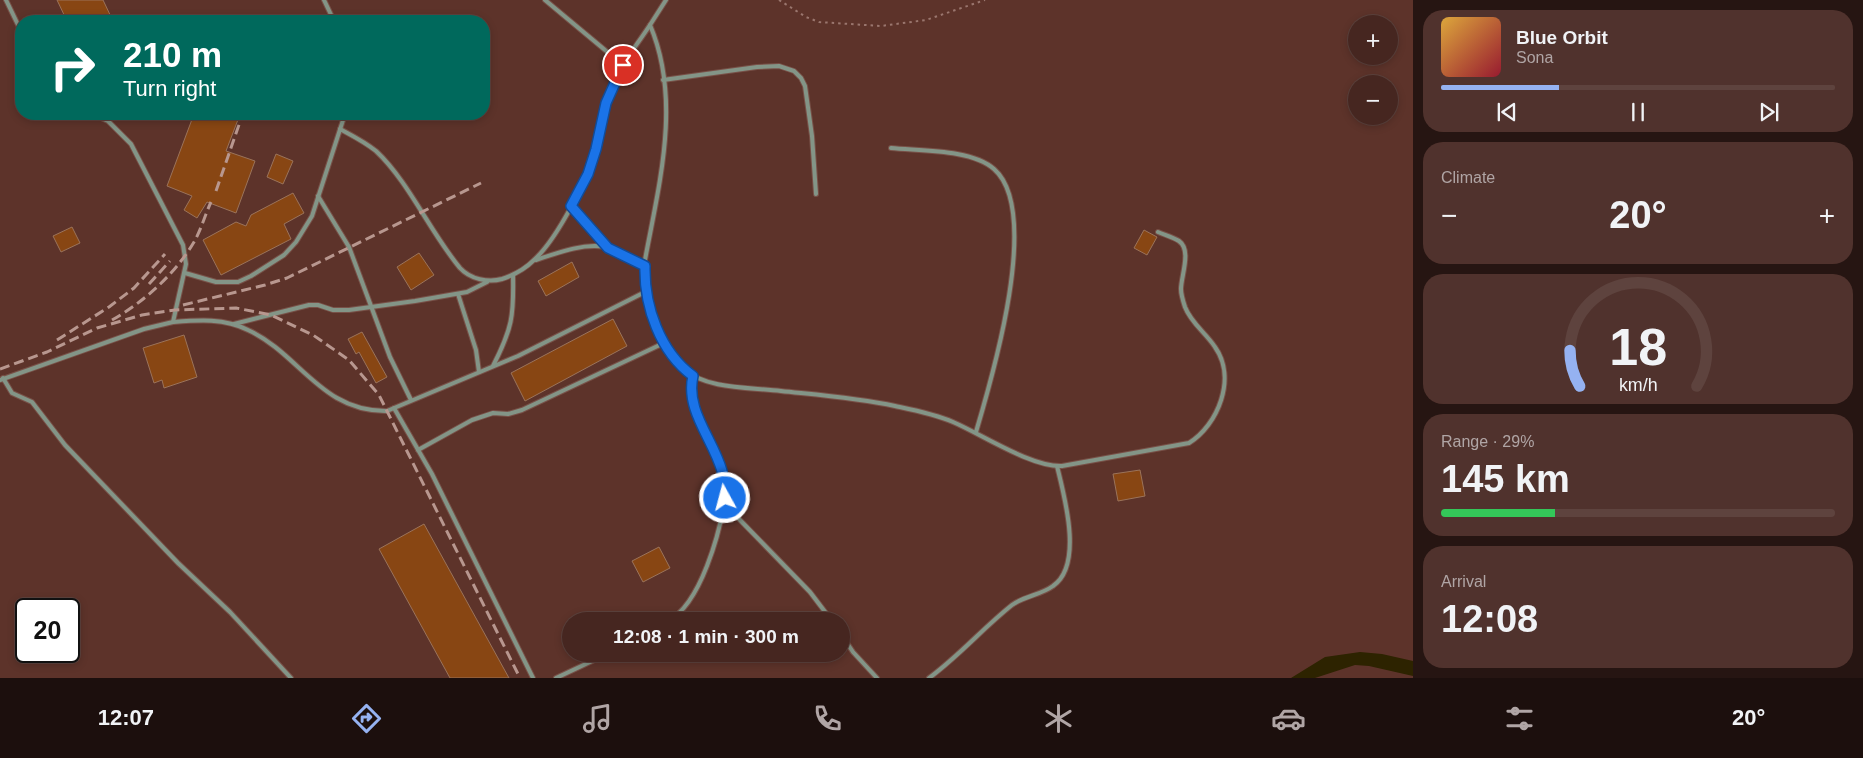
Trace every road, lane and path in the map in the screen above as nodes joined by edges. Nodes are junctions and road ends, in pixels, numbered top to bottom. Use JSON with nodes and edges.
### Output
{"nodes":[{"id":1,"x":6,"y":0,"type":"edge"},
{"id":2,"x":324,"y":0,"type":"edge"},
{"id":3,"x":545,"y":0,"type":"edge"},
{"id":4,"x":666,"y":0,"type":"edge"},
{"id":5,"x":779,"y":0,"type":"edge"},
{"id":6,"x":985,"y":0,"type":"edge"},
{"id":7,"x":331,"y":15,"type":"edge"},
{"id":8,"x":15,"y":19,"type":"edge"},
{"id":9,"x":650,"y":25,"type":"junction"},
{"id":10,"x":623,"y":65,"type":"junction"},
{"id":11,"x":663,"y":80,"type":"junction"},
{"id":12,"x":106,"y":120,"type":"edge"},
{"id":13,"x":343,"y":120,"type":"edge"},
{"id":14,"x":340,"y":129,"type":"junction"},
{"id":15,"x":892,"y":148,"type":"dead end"},
{"id":16,"x":816,"y":194,"type":"dead end"},
{"id":17,"x":318,"y":196,"type":"junction"},
{"id":18,"x":571,"y":206,"type":"junction"},
{"id":19,"x":1158,"y":232,"type":"dead end"},
{"id":20,"x":608,"y":248,"type":"junction"},
{"id":21,"x":534,"y":261,"type":"junction"},
{"id":22,"x":645,"y":266,"type":"junction"},
{"id":23,"x":185,"y":272,"type":"junction"},
{"id":24,"x":513,"y":275,"type":"junction"},
{"id":25,"x":489,"y":281,"type":"junction"},
{"id":26,"x":647,"y":291,"type":"junction"},
{"id":27,"x":458,"y":294,"type":"junction"},
{"id":28,"x":370,"y":306,"type":"junction"},
{"id":29,"x":173,"y":322,"type":"junction"},
{"id":30,"x":234,"y":324,"type":"junction"},
{"id":31,"x":664,"y":344,"type":"junction"},
{"id":32,"x":493,"y":367,"type":"junction"},
{"id":33,"x":479,"y":372,"type":"junction"},
{"id":34,"x":693,"y":376,"type":"junction"},
{"id":35,"x":2,"y":379,"type":"edge"},
{"id":36,"x":411,"y":400,"type":"junction"},
{"id":37,"x":394,"y":408,"type":"junction"},
{"id":38,"x":976,"y":432,"type":"junction"},
{"id":39,"x":418,"y":450,"type":"junction"},
{"id":40,"x":1057,"y":466,"type":"junction"},
{"id":41,"x":725,"y":498,"type":"junction"},
{"id":42,"x":681,"y":612,"type":"edge"},
{"id":43,"x":825,"y":612,"type":"edge"},
{"id":44,"x":850,"y":648,"type":"edge"},
{"id":45,"x":590,"y":662,"type":"edge"},
{"id":46,"x":291,"y":678,"type":"edge"},
{"id":47,"x":533,"y":678,"type":"edge"},
{"id":48,"x":556,"y":678,"type":"edge"},
{"id":49,"x":877,"y":678,"type":"edge"},
{"id":50,"x":929,"y":678,"type":"edge"}],
"edges":[{"from":1,"to":8,"type":"lane"},
{"from":2,"to":7,"type":"lane"},
{"from":3,"to":10,"type":"lane"},
{"from":4,"to":9,"type":"lane"},
{"from":5,"to":6,"type":"path"},
{"from":9,"to":10,"type":"lane"},
{"from":9,"to":11,"type":"lane"},
{"from":10,"to":18,"type":"lane"},
{"from":11,"to":16,"type":"lane"},
{"from":11,"to":22,"type":"lane"},
{"from":12,"to":23,"type":"lane"},
{"from":13,"to":14,"type":"lane"},
{"from":14,"to":17,"type":"lane"},
{"from":14,"to":25,"type":"lane"},
{"from":15,"to":38,"type":"lane"},
{"from":17,"to":23,"type":"lane"},
{"from":17,"to":28,"type":"lane"},
{"from":18,"to":20,"type":"lane"},
{"from":18,"to":21,"type":"lane"},
{"from":19,"to":40,"type":"lane"},
{"from":20,"to":21,"type":"lane"},
{"from":20,"to":22,"type":"lane"},
{"from":21,"to":24,"type":"lane"},
{"from":22,"to":26,"type":"lane"},
{"from":23,"to":29,"type":"lane"},
{"from":24,"to":25,"type":"lane"},
{"from":24,"to":32,"type":"lane"},
{"from":25,"to":27,"type":"lane"},
{"from":26,"to":31,"type":"lane"},
{"from":26,"to":32,"type":"lane"},
{"from":27,"to":28,"type":"lane"},
{"from":27,"to":33,"type":"lane"},
{"from":28,"to":30,"type":"lane"},
{"from":28,"to":36,"type":"lane"},
{"from":29,"to":30,"type":"lane"},
{"from":29,"to":35,"type":"lane"},
{"from":30,"to":37,"type":"lane"},
{"from":31,"to":34,"type":"lane"},
{"from":31,"to":39,"type":"lane"},
{"from":32,"to":33,"type":"lane"},
{"from":33,"to":36,"type":"lane"},
{"from":34,"to":38,"type":"lane"},
{"from":34,"to":41,"type":"lane"},
{"from":35,"to":46,"type":"lane"},
{"from":36,"to":37,"type":"lane"},
{"from":37,"to":39,"type":"lane"},
{"from":38,"to":40,"type":"lane"},
{"from":39,"to":47,"type":"lane"},
{"from":40,"to":50,"type":"lane"},
{"from":41,"to":42,"type":"lane"},
{"from":41,"to":43,"type":"lane"},
{"from":44,"to":49,"type":"lane"},
{"from":45,"to":48,"type":"lane"}]}
